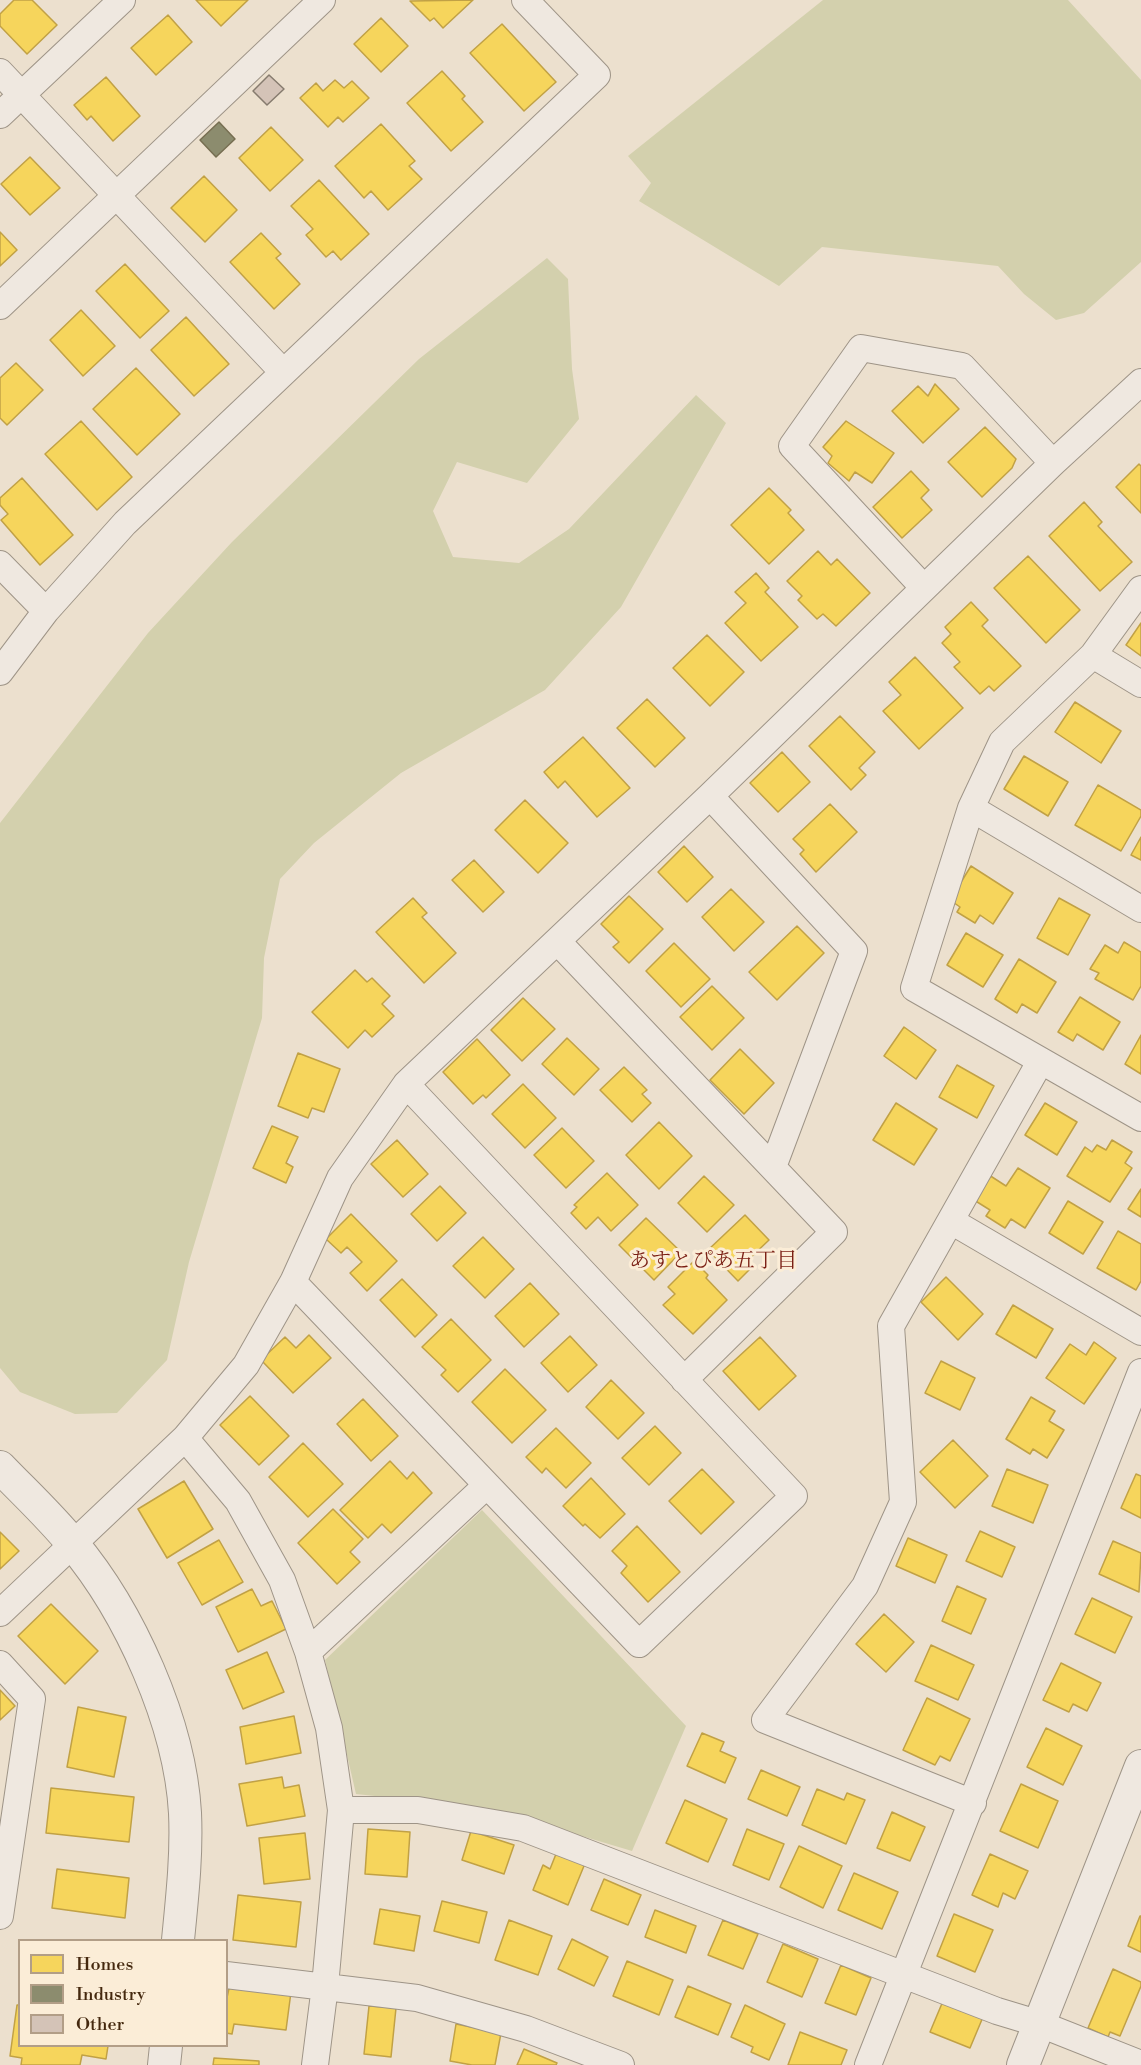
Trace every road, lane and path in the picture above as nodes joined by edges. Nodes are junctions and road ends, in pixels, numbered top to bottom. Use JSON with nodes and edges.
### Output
{"nodes":[{"id":1,"x":122,"y":0,"type":"edge"},
{"id":2,"x":322,"y":0,"type":"edge"},
{"id":3,"x":525,"y":0,"type":"edge"},
{"id":4,"x":0,"y":72,"type":"edge"},
{"id":5,"x":22,"y":94,"type":"junction"},
{"id":6,"x":0,"y":115,"type":"edge"},
{"id":7,"x":115,"y":194,"type":"junction"},
{"id":8,"x":0,"y":306,"type":"edge"},
{"id":9,"x":283,"y":372,"type":"junction"},
{"id":10,"x":1141,"y":382,"type":"edge"},
{"id":11,"x":1053,"y":463,"type":"junction"},
{"id":12,"x":0,"y":564,"type":"edge"},
{"id":13,"x":924,"y":588,"type":"junction"},
{"id":14,"x":1141,"y":589,"type":"edge"},
{"id":15,"x":46,"y":611,"type":"junction"},
{"id":16,"x":1093,"y":655,"type":"junction"},
{"id":17,"x":0,"y":672,"type":"edge"},
{"id":18,"x":1141,"y":684,"type":"edge"},
{"id":19,"x":710,"y":796,"type":"junction"},
{"id":20,"x":971,"y":808,"type":"junction"},
{"id":21,"x":1141,"y":909,"type":"edge"},
{"id":22,"x":557,"y":941,"type":"junction"},
{"id":23,"x":1040,"y":1062,"type":"junction"},
{"id":24,"x":406,"y":1084,"type":"junction"},
{"id":25,"x":1141,"y":1118,"type":"edge"},
{"id":26,"x":773,"y":1167,"type":"junction"},
{"id":27,"x":951,"y":1221,"type":"junction"},
{"id":28,"x":293,"y":1282,"type":"junction"},
{"id":29,"x":1141,"y":1332,"type":"edge"},
{"id":30,"x":1141,"y":1372,"type":"edge"},
{"id":31,"x":684,"y":1380,"type":"junction"},
{"id":32,"x":185,"y":1438,"type":"junction"},
{"id":33,"x":0,"y":1467,"type":"edge"},
{"id":34,"x":487,"y":1485,"type":"junction"},
{"id":35,"x":73,"y":1544,"type":"junction"},
{"id":36,"x":0,"y":1613,"type":"edge"},
{"id":37,"x":308,"y":1652,"type":"junction"},
{"id":38,"x":0,"y":1664,"type":"edge"},
{"id":39,"x":1141,"y":1766,"type":"edge"},
{"id":40,"x":973,"y":1803,"type":"junction"},
{"id":41,"x":340,"y":1810,"type":"junction"},
{"id":42,"x":4,"y":1862,"type":"edge"},
{"id":43,"x":0,"y":1916,"type":"edge"},
{"id":44,"x":178,"y":1939,"type":"edge"},
{"id":45,"x":904,"y":1974,"type":"junction"},
{"id":46,"x":228,"y":1975,"type":"edge"},
{"id":47,"x":326,"y":1986,"type":"junction"},
{"id":48,"x":1040,"y":2024,"type":"junction"},
{"id":49,"x":166,"y":2047,"type":"edge"},
{"id":50,"x":1141,"y":2064,"type":"edge"},
{"id":51,"x":164,"y":2065,"type":"edge"},
{"id":52,"x":315,"y":2065,"type":"edge"},
{"id":53,"x":621,"y":2065,"type":"edge"},
{"id":54,"x":868,"y":2065,"type":"edge"},
{"id":55,"x":1023,"y":2065,"type":"edge"}],
"edges":[{"from":1,"to":5,"type":"street"},
{"from":2,"to":7,"type":"street"},
{"from":3,"to":9,"type":"street"},
{"from":4,"to":5,"type":"street"},
{"from":5,"to":6,"type":"street"},
{"from":5,"to":7,"type":"street"},
{"from":7,"to":8,"type":"street"},
{"from":7,"to":9,"type":"street"},
{"from":9,"to":15,"type":"street"},
{"from":10,"to":11,"type":"street"},
{"from":11,"to":13,"type":"street"},
{"from":11,"to":13,"type":"street"},
{"from":12,"to":15,"type":"street"},
{"from":13,"to":19,"type":"street"},
{"from":14,"to":16,"type":"street"},
{"from":15,"to":17,"type":"street"},
{"from":16,"to":18,"type":"street"},
{"from":16,"to":20,"type":"street"},
{"from":19,"to":22,"type":"street"},
{"from":19,"to":26,"type":"street"},
{"from":20,"to":21,"type":"street"},
{"from":20,"to":23,"type":"street"},
{"from":22,"to":24,"type":"street"},
{"from":22,"to":26,"type":"street"},
{"from":23,"to":25,"type":"street"},
{"from":23,"to":27,"type":"street"},
{"from":24,"to":28,"type":"street"},
{"from":24,"to":31,"type":"street"},
{"from":26,"to":31,"type":"street"},
{"from":27,"to":29,"type":"street"},
{"from":27,"to":40,"type":"street"},
{"from":28,"to":32,"type":"street"},
{"from":28,"to":34,"type":"street"},
{"from":30,"to":40,"type":"street"},
{"from":31,"to":34,"type":"street"},
{"from":32,"to":35,"type":"street"},
{"from":32,"to":37,"type":"street"},
{"from":33,"to":35,"type":"street"},
{"from":34,"to":37,"type":"street"},
{"from":35,"to":36,"type":"street"},
{"from":35,"to":44,"type":"street"},
{"from":37,"to":41,"type":"street"},
{"from":38,"to":42,"type":"street"},
{"from":39,"to":48,"type":"street"},
{"from":40,"to":45,"type":"street"},
{"from":41,"to":45,"type":"street"},
{"from":41,"to":47,"type":"street"},
{"from":42,"to":43,"type":"street"},
{"from":45,"to":48,"type":"street"},
{"from":45,"to":54,"type":"street"},
{"from":46,"to":47,"type":"street"},
{"from":47,"to":52,"type":"street"},
{"from":47,"to":53,"type":"street"},
{"from":48,"to":50,"type":"street"},
{"from":48,"to":55,"type":"street"},
{"from":49,"to":51,"type":"street"}]}
